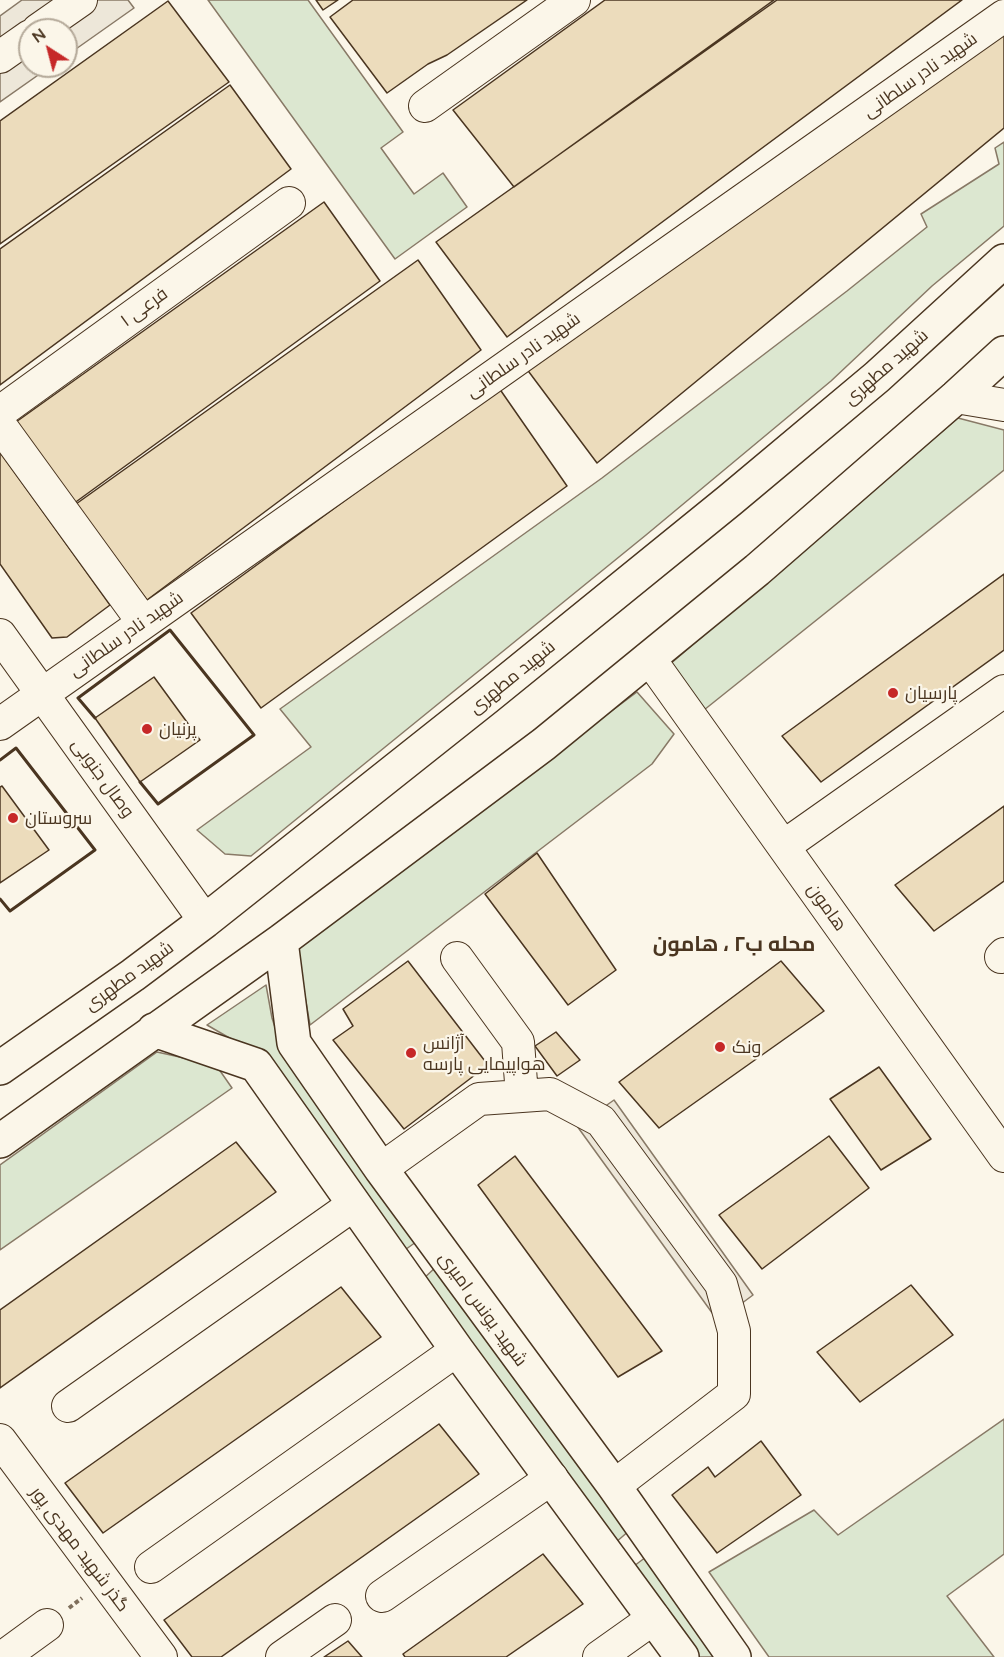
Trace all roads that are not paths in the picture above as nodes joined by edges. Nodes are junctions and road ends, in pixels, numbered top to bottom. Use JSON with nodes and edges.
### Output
{"nodes":[{"id":1,"x":81,"y":0,"type":"edge"},
{"id":2,"x":574,"y":0,"type":"edge"},
{"id":3,"x":1004,"y":16,"type":"edge"},
{"id":4,"x":55,"y":18,"type":"edge"},
{"id":5,"x":18,"y":44,"type":"edge"},
{"id":6,"x":0,"y":57,"type":"edge"},
{"id":7,"x":425,"y":106,"type":"dead end"},
{"id":8,"x":289,"y":203,"type":"dead end"},
{"id":9,"x":1004,"y":261,"type":"edge"},
{"id":10,"x":1004,"y":353,"type":"edge"},
{"id":11,"x":956,"y":397,"type":"junction"},
{"id":12,"x":1004,"y":405,"type":"edge"},
{"id":13,"x":0,"y":412,"type":"edge"},
{"id":14,"x":0,"y":425,"type":"edge"},
{"id":15,"x":143,"y":622,"type":"junction"},
{"id":16,"x":0,"y":635,"type":"edge"},
{"id":17,"x":649,"y":658,"type":"junction"},
{"id":18,"x":1004,"y":692,"type":"edge"},
{"id":19,"x":42,"y":693,"type":"junction"},
{"id":20,"x":0,"y":724,"type":"edge"},
{"id":21,"x":784,"y":846,"type":"junction"},
{"id":22,"x":205,"y":921,"type":"junction"},
{"id":23,"x":281,"y":940,"type":"junction"},
{"id":24,"x":457,"y":958,"type":"dead end"},
{"id":25,"x":154,"y":1030,"type":"junction"},
{"id":26,"x":0,"y":1068,"type":"edge"},
{"id":27,"x":522,"y":1095,"type":"junction"},
{"id":28,"x":0,"y":1141,"type":"edge"},
{"id":29,"x":1004,"y":1156,"type":"edge"},
{"id":30,"x":381,"y":1169,"type":"junction"},
{"id":31,"x":353,"y":1205,"type":"junction"},
{"id":32,"x":440,"y":1250,"type":"junction"},
{"id":33,"x":402,"y":1274,"type":"junction"},
{"id":34,"x":457,"y":1350,"type":"junction"},
{"id":35,"x":68,"y":1406,"type":"dead end"},
{"id":36,"x":0,"y":1440,"type":"edge"},
{"id":37,"x":552,"y":1478,"type":"junction"},
{"id":38,"x":614,"y":1486,"type":"junction"},
{"id":39,"x":652,"y":1538,"type":"junction"},
{"id":40,"x":614,"y":1562,"type":"junction"},
{"id":41,"x":151,"y":1567,"type":"dead end"},
{"id":42,"x":382,"y":1596,"type":"dead end"},
{"id":43,"x":654,"y":1618,"type":"junction"},
{"id":44,"x":335,"y":1620,"type":"dead end"},
{"id":45,"x":47,"y":1625,"type":"road end"},
{"id":46,"x":3,"y":1657,"type":"edge"},
{"id":47,"x":161,"y":1657,"type":"edge"},
{"id":48,"x":282,"y":1657,"type":"edge"},
{"id":49,"x":599,"y":1657,"type":"edge"},
{"id":50,"x":682,"y":1657,"type":"edge"},
{"id":51,"x":734,"y":1657,"type":"edge"}],
"edges":[{"from":1,"to":4,"type":"street"},
{"from":2,"to":7,"type":"street"},
{"from":3,"to":15,"type":"street","name":"شهید نادر سلطانی"},
{"from":5,"to":6,"type":"street"},
{"from":8,"to":13,"type":"street","name":"فرعی ۱"},
{"from":9,"to":22,"type":"main road","name":"شهید مطهری"},
{"from":10,"to":11,"type":"main road"},
{"from":11,"to":12,"type":"street"},
{"from":11,"to":17,"type":"main road"},
{"from":14,"to":15,"type":"street"},
{"from":15,"to":19,"type":"street","name":"شهید نادر سلطانی"},
{"from":16,"to":19,"type":"street","name":"وصال جنوبی"},
{"from":17,"to":21,"type":"street","name":"هامون"},
{"from":17,"to":23,"type":"main road"},
{"from":18,"to":21,"type":"street"},
{"from":19,"to":20,"type":"street","name":"شهید نادر سلطانی"},
{"from":19,"to":22,"type":"street","name":"وصال جنوبی"},
{"from":21,"to":29,"type":"street","name":"هامون"},
{"from":22,"to":26,"type":"main road","name":"شهید مطهری"},
{"from":23,"to":25,"type":"main road"},
{"from":23,"to":30,"type":"main road","name":"شهید یونس امیری"},
{"from":24,"to":27,"type":"street"},
{"from":25,"to":28,"type":"main road"},
{"from":25,"to":31,"type":"main road"},
{"from":27,"to":30,"type":"street"},
{"from":27,"to":38,"type":"street"},
{"from":30,"to":32,"type":"main road","name":"شهید یونس امیری"},
{"from":31,"to":33,"type":"main road"},
{"from":31,"to":35,"type":"street"},
{"from":32,"to":33,"type":"main road"},
{"from":32,"to":38,"type":"main road","name":"شهید یونس امیری"},
{"from":33,"to":34,"type":"main road"},
{"from":34,"to":37,"type":"main road"},
{"from":34,"to":41,"type":"street"},
{"from":36,"to":47,"type":"street","name":"گذر شهید مهدی پور"},
{"from":37,"to":40,"type":"main road"},
{"from":37,"to":42,"type":"street"},
{"from":38,"to":39,"type":"main road","name":"شهید یونس امیری"},
{"from":39,"to":40,"type":"main road"},
{"from":39,"to":51,"type":"main road","name":"شهید یونس امیری"},
{"from":40,"to":43,"type":"main road"},
{"from":43,"to":49,"type":"street"},
{"from":43,"to":50,"type":"main road"},
{"from":44,"to":48,"type":"street"},
{"from":45,"to":46,"type":"street"}]}
